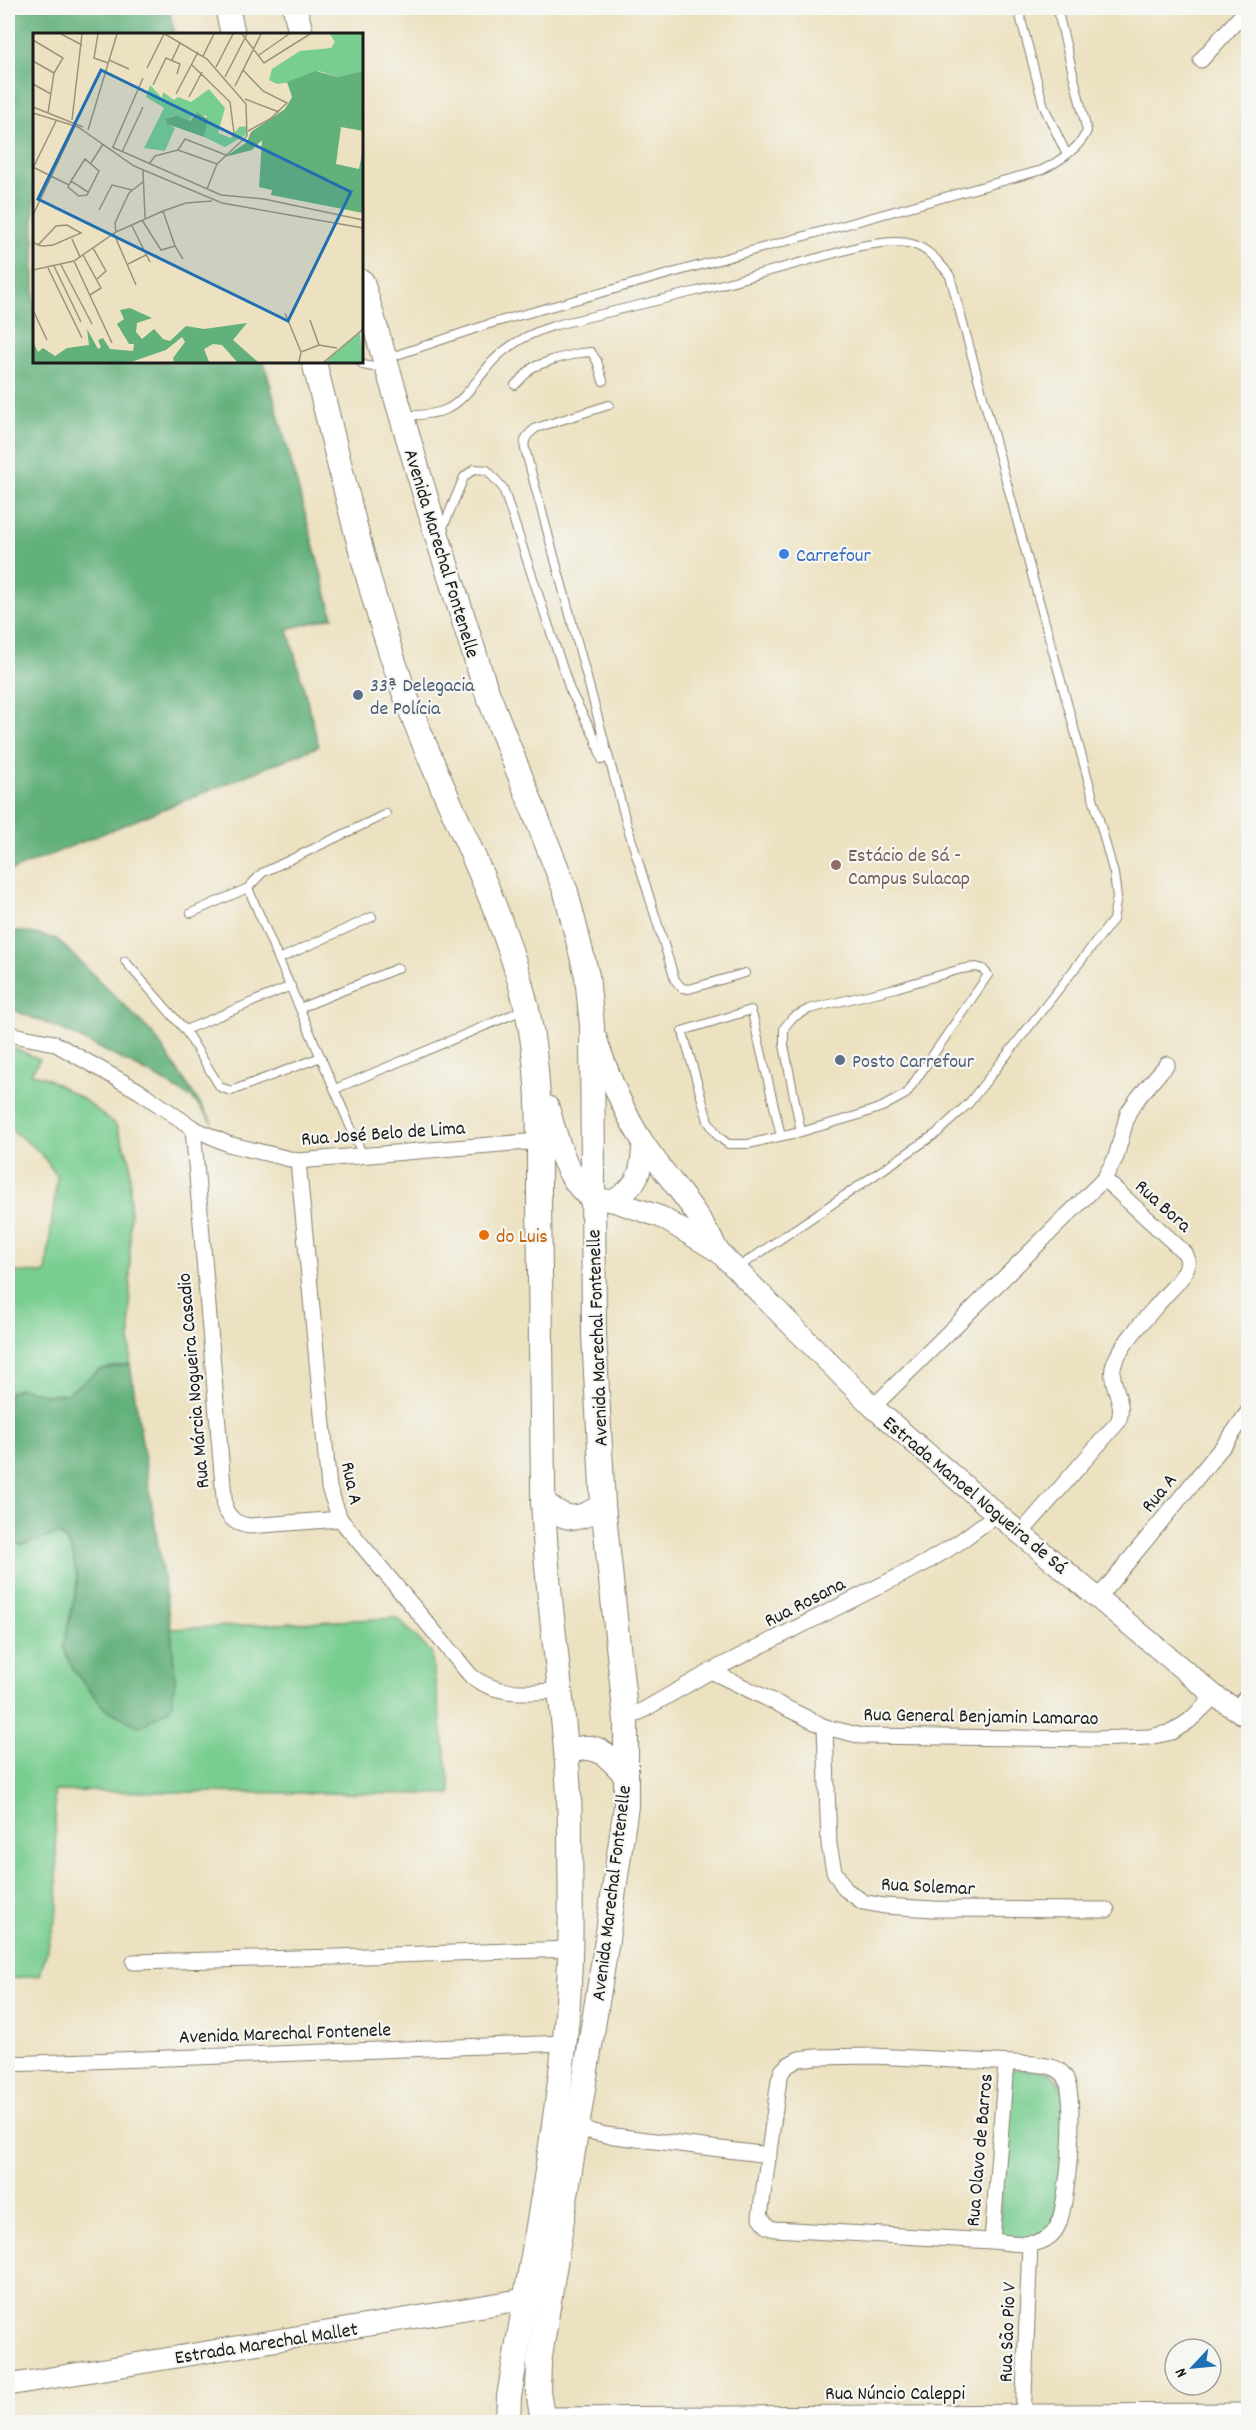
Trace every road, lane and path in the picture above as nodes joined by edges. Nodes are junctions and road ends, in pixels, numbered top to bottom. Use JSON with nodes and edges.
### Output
{"nodes":[{"id":1,"x":227,"y":8,"type":"edge"},
{"id":2,"x":295,"y":8,"type":"edge"},
{"id":3,"x":1018,"y":8,"type":"edge"},
{"id":4,"x":1057,"y":8,"type":"edge"},
{"id":5,"x":1248,"y":8,"type":"edge"},
{"id":6,"x":234,"y":33,"type":"edge"},
{"id":7,"x":301,"y":33,"type":"edge"},
{"id":8,"x":1202,"y":60,"type":"dead end"},
{"id":9,"x":1066,"y":153,"type":"junction"},
{"id":10,"x":363,"y":289,"type":"edge"},
{"id":11,"x":373,"y":360,"type":"edge"},
{"id":12,"x":314,"y":363,"type":"edge"},
{"id":13,"x":603,"y":381,"type":"dead end"},
{"id":14,"x":516,"y":385,"type":"dead end"},
{"id":15,"x":609,"y":405,"type":"dead end"},
{"id":16,"x":402,"y":416,"type":"junction"},
{"id":17,"x":438,"y":539,"type":"junction"},
{"id":18,"x":602,"y":760,"type":"dead end"},
{"id":19,"x":386,"y":814,"type":"dead end"},
{"id":20,"x":248,"y":888,"type":"junction"},
{"id":21,"x":191,"y":913,"type":"dead end"},
{"id":22,"x":372,"y":917,"type":"dead end"},
{"id":23,"x":279,"y":959,"type":"junction"},
{"id":24,"x":125,"y":961,"type":"dead end"},
{"id":25,"x":398,"y":968,"type":"dead end"},
{"id":26,"x":745,"y":973,"type":"dead end"},
{"id":27,"x":291,"y":986,"type":"junction"},
{"id":28,"x":300,"y":1008,"type":"junction"},
{"id":29,"x":527,"y":1008,"type":"junction"},
{"id":30,"x":592,"y":1026,"type":"junction"},
{"id":31,"x":185,"y":1030,"type":"junction"},
{"id":32,"x":8,"y":1034,"type":"edge"},
{"id":33,"x":321,"y":1057,"type":"junction"},
{"id":34,"x":1167,"y":1064,"type":"dead end"},
{"id":35,"x":536,"y":1068,"type":"junction"},
{"id":36,"x":335,"y":1089,"type":"junction"},
{"id":37,"x":193,"y":1128,"type":"junction"},
{"id":38,"x":801,"y":1132,"type":"junction"},
{"id":39,"x":781,"y":1136,"type":"junction"},
{"id":40,"x":539,"y":1141,"type":"junction"},
{"id":41,"x":643,"y":1143,"type":"junction"},
{"id":42,"x":363,"y":1156,"type":"junction"},
{"id":43,"x":298,"y":1161,"type":"junction"},
{"id":44,"x":1104,"y":1179,"type":"junction"},
{"id":45,"x":603,"y":1199,"type":"junction"},
{"id":46,"x":719,"y":1252,"type":"junction"},
{"id":47,"x":735,"y":1270,"type":"junction"},
{"id":48,"x":873,"y":1407,"type":"junction"},
{"id":49,"x":1248,"y":1412,"type":"edge"},
{"id":50,"x":543,"y":1502,"type":"junction"},
{"id":51,"x":603,"y":1505,"type":"junction"},
{"id":52,"x":997,"y":1514,"type":"junction"},
{"id":53,"x":340,"y":1519,"type":"junction"},
{"id":54,"x":1021,"y":1533,"type":"junction"},
{"id":55,"x":1098,"y":1598,"type":"junction"},
{"id":56,"x":711,"y":1671,"type":"junction"},
{"id":57,"x":559,"y":1691,"type":"junction"},
{"id":58,"x":1215,"y":1696,"type":"junction"},
{"id":59,"x":1244,"y":1707,"type":"edge"},
{"id":60,"x":627,"y":1720,"type":"junction"},
{"id":61,"x":825,"y":1727,"type":"junction"},
{"id":62,"x":567,"y":1754,"type":"junction"},
{"id":63,"x":626,"y":1775,"type":"junction"},
{"id":64,"x":1107,"y":1910,"type":"dead end"},
{"id":65,"x":570,"y":1948,"type":"junction"},
{"id":66,"x":135,"y":1962,"type":"dead end"},
{"id":67,"x":565,"y":2043,"type":"junction"},
{"id":68,"x":8,"y":2064,"type":"edge"},
{"id":69,"x":1006,"y":2064,"type":"junction"},
{"id":70,"x":576,"y":2128,"type":"junction"},
{"id":71,"x":769,"y":2155,"type":"junction"},
{"id":72,"x":992,"y":2241,"type":"junction"},
{"id":73,"x":1030,"y":2243,"type":"junction"},
{"id":74,"x":525,"y":2299,"type":"junction"},
{"id":75,"x":8,"y":2385,"type":"edge"},
{"id":76,"x":1248,"y":2411,"type":"edge"},
{"id":77,"x":1023,"y":2417,"type":"edge"},
{"id":78,"x":543,"y":2419,"type":"edge"},
{"id":79,"x":508,"y":2422,"type":"edge"}],
"edges":[{"from":1,"to":6,"type":"main road"},
{"from":2,"to":7,"type":"main road"},
{"from":3,"to":9,"type":"lane"},
{"from":4,"to":9,"type":"lane"},
{"from":5,"to":8,"type":"street"},
{"from":9,"to":11,"type":"lane"},
{"from":10,"to":11,"type":"main road","name":"Avenida Marechal Fontenelle"},
{"from":11,"to":16,"type":"main road","name":"Avenida Marechal Fontenelle"},
{"from":12,"to":29,"type":"main road","name":"Avenida Marechal Fontenelle"},
{"from":13,"to":14,"type":"lane"},
{"from":15,"to":26,"type":"lane"},
{"from":16,"to":17,"type":"main road","name":"Avenida Marechal Fontenelle"},
{"from":16,"to":47,"type":"lane"},
{"from":17,"to":18,"type":"lane"},
{"from":17,"to":30,"type":"main road","name":"Avenida Marechal Fontenelle"},
{"from":19,"to":20,"type":"lane"},
{"from":20,"to":21,"type":"lane"},
{"from":20,"to":23,"type":"lane"},
{"from":22,"to":23,"type":"lane"},
{"from":23,"to":27,"type":"lane"},
{"from":24,"to":31,"type":"lane"},
{"from":25,"to":28,"type":"lane"},
{"from":27,"to":28,"type":"lane"},
{"from":27,"to":31,"type":"lane"},
{"from":28,"to":33,"type":"lane"},
{"from":29,"to":35,"type":"main road","name":"Avenida Marechal Fontenelle"},
{"from":29,"to":36,"type":"lane"},
{"from":30,"to":41,"type":"main road","name":"Estrada Manoel Nogueira de Sá"},
{"from":30,"to":45,"type":"main road","name":"Avenida Marechal Fontenelle"},
{"from":31,"to":33,"type":"lane"},
{"from":32,"to":37,"type":"street","name":"Rua José Belo de Lima"},
{"from":33,"to":36,"type":"lane"},
{"from":34,"to":44,"type":"street"},
{"from":35,"to":40,"type":"main road","name":"Avenida Marechal Fontenelle"},
{"from":35,"to":45,"type":"main road"},
{"from":36,"to":42,"type":"lane"},
{"from":37,"to":43,"type":"street","name":"Rua José Belo de Lima"},
{"from":37,"to":53,"type":"street","name":"Rua Márcia Nogueira Casadio"},
{"from":38,"to":38,"type":"lane"},
{"from":38,"to":39,"type":"lane"},
{"from":39,"to":39,"type":"lane"},
{"from":40,"to":42,"type":"street","name":"Rua José Belo de Lima"},
{"from":40,"to":50,"type":"main road","name":"Avenida Marechal Fontenelle"},
{"from":41,"to":45,"type":"main road"},
{"from":41,"to":46,"type":"main road","name":"Estrada Manoel Nogueira de Sá"},
{"from":42,"to":43,"type":"street","name":"Rua José Belo de Lima"},
{"from":43,"to":53,"type":"street","name":"Rua A"},
{"from":44,"to":48,"type":"street"},
{"from":44,"to":54,"type":"street","name":"Rua Bora"},
{"from":45,"to":46,"type":"main road","name":"Estrada Manoel Nogueira de Sá"},
{"from":45,"to":51,"type":"main road","name":"Avenida Marechal Fontenelle"},
{"from":46,"to":47,"type":"main road","name":"Estrada Manoel Nogueira de Sá"},
{"from":47,"to":48,"type":"main road","name":"Estrada Manoel Nogueira de Sá"},
{"from":48,"to":52,"type":"main road","name":"Estrada Manoel Nogueira de Sá"},
{"from":49,"to":55,"type":"street","name":"Rua A"},
{"from":50,"to":51,"type":"main road"},
{"from":50,"to":57,"type":"main road","name":"Avenida Marechal Fontenelle"},
{"from":51,"to":60,"type":"main road","name":"Avenida Marechal Fontenelle"},
{"from":52,"to":54,"type":"main road","name":"Estrada Manoel Nogueira de Sá"},
{"from":52,"to":56,"type":"street","name":"Rua Rosana"},
{"from":53,"to":57,"type":"street","name":"Rua A"},
{"from":54,"to":55,"type":"main road","name":"Estrada Manoel Nogueira de Sá"},
{"from":55,"to":58,"type":"main road","name":"Estrada Manoel Nogueira de Sá"},
{"from":56,"to":60,"type":"street","name":"Rua Rosana"},
{"from":56,"to":61,"type":"street","name":"Rua General Benjamin Lamarao"},
{"from":57,"to":62,"type":"main road","name":"Avenida Marechal Fontenelle"},
{"from":58,"to":59,"type":"main road","name":"Estrada Manoel Nogueira de Sá"},
{"from":58,"to":61,"type":"street","name":"Rua General Benjamin Lamarao"},
{"from":60,"to":63,"type":"main road","name":"Avenida Marechal Fontenelle"},
{"from":61,"to":64,"type":"street","name":"Rua Solemar"},
{"from":62,"to":63,"type":"main road"},
{"from":62,"to":65,"type":"main road","name":"Avenida Marechal Fontenelle"},
{"from":63,"to":70,"type":"main road","name":"Avenida Marechal Fontenelle"},
{"from":65,"to":66,"type":"street"},
{"from":65,"to":67,"type":"main road","name":"Avenida Marechal Fontenelle"},
{"from":67,"to":68,"type":"street","name":"Avenida Marechal Fontenele"},
{"from":67,"to":74,"type":"main road","name":"Avenida Marechal Fontenelle"},
{"from":69,"to":71,"type":"street","name":"Rua Olavo de Barros"},
{"from":69,"to":72,"type":"street","name":"Rua Olavo de Barros"},
{"from":69,"to":73,"type":"street","name":"Rua Olavo de Barros"},
{"from":70,"to":71,"type":"street"},
{"from":70,"to":78,"type":"main road","name":"Avenida Marechal Fontenelle"},
{"from":71,"to":72,"type":"street"},
{"from":72,"to":73,"type":"street","name":"Rua Olavo de Barros"},
{"from":73,"to":77,"type":"street","name":"Rua São Pio V"},
{"from":74,"to":75,"type":"main road","name":"Estrada Marechal Mallet"},
{"from":74,"to":79,"type":"main road","name":"Avenida Marechal Fontenelle"},
{"from":76,"to":77,"type":"street","name":"Rua Núncio Caleppi"},
{"from":77,"to":78,"type":"street","name":"Rua Núncio Caleppi"}]}
